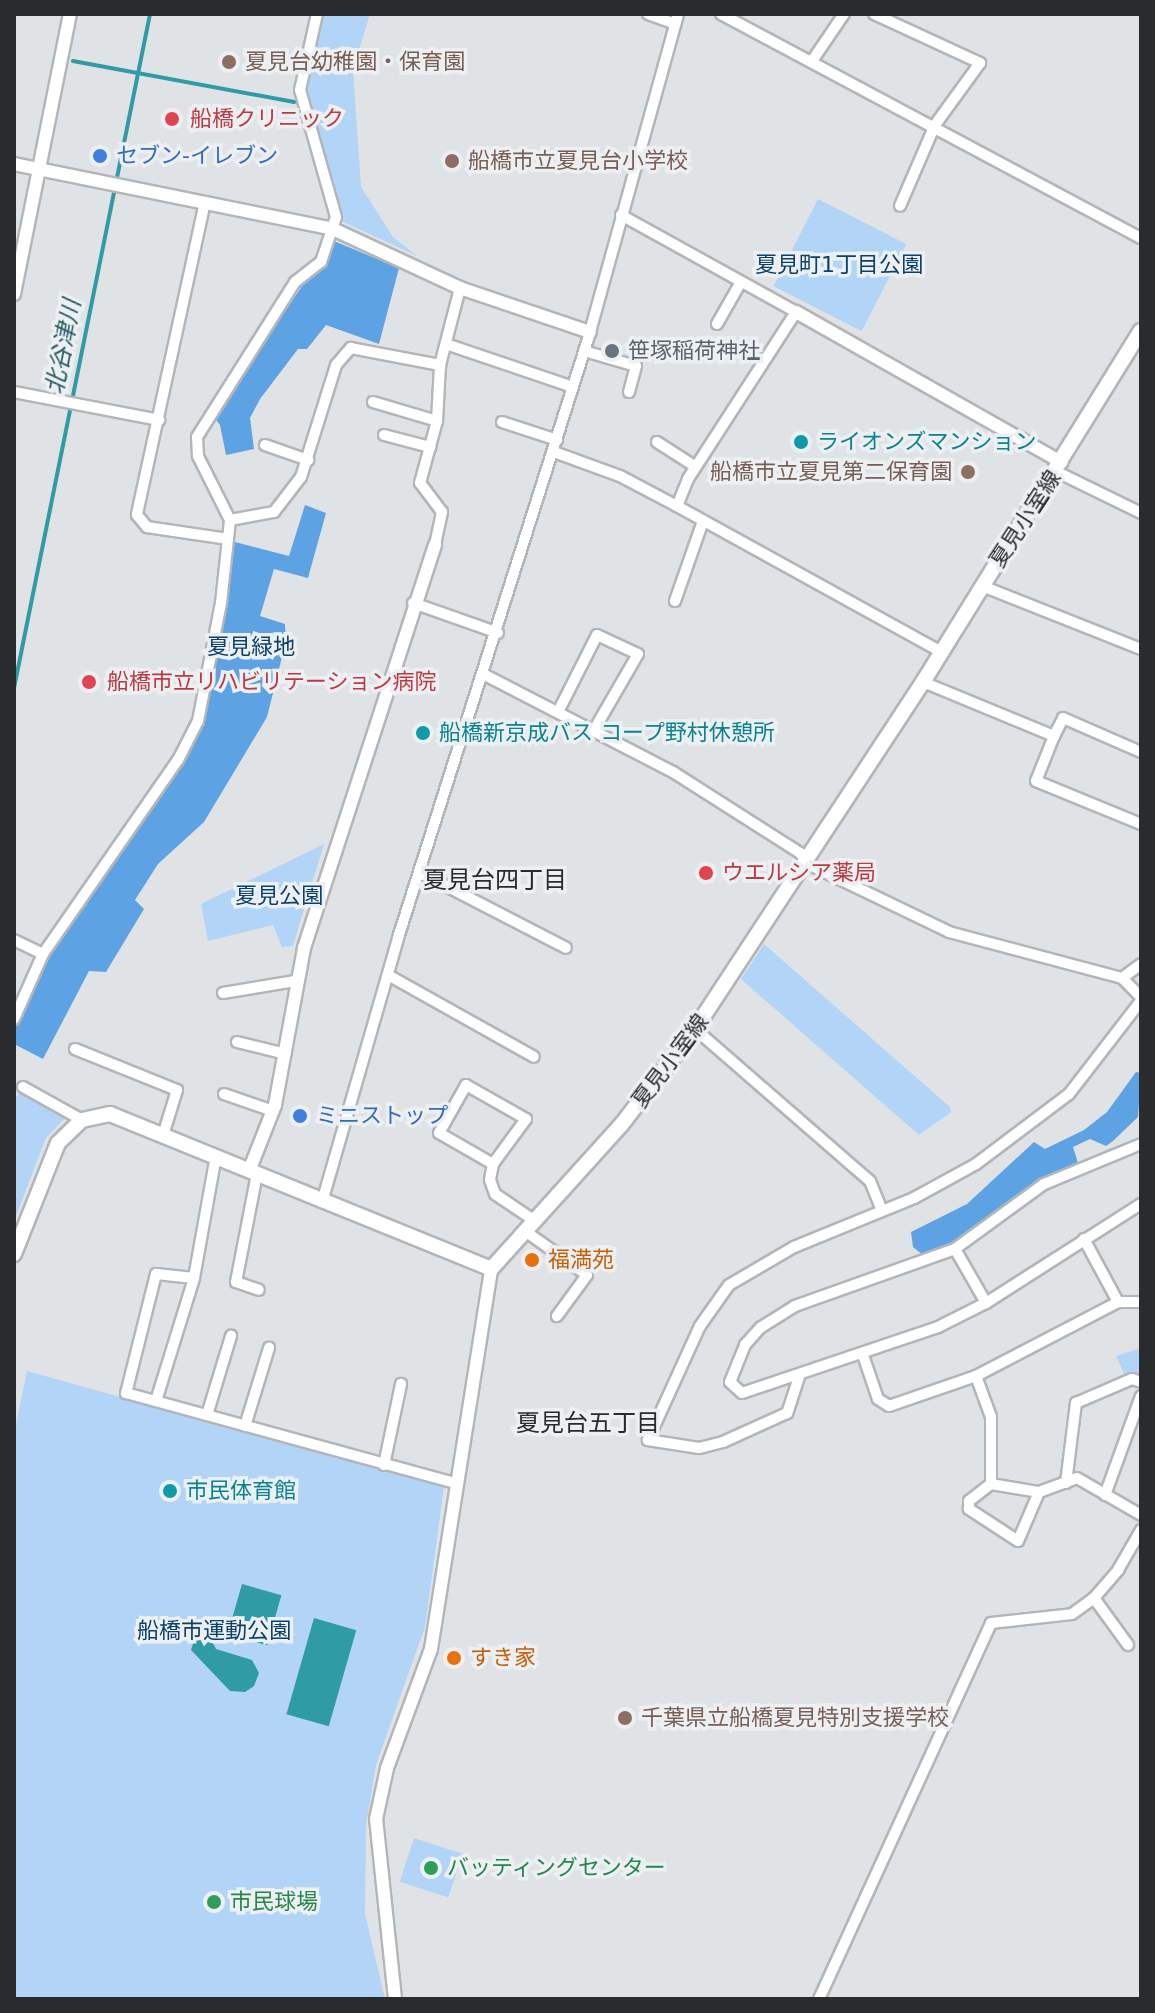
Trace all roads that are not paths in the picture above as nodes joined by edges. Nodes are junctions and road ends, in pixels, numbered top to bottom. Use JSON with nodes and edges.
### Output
{"nodes":[{"id":1,"x":70,"y":14,"type":"edge"},
{"id":2,"x":317,"y":14,"type":"edge"},
{"id":3,"x":648,"y":14,"type":"edge"},
{"id":4,"x":721,"y":14,"type":"edge"},
{"id":5,"x":844,"y":14,"type":"edge"},
{"id":6,"x":874,"y":14,"type":"edge"},
{"id":7,"x":676,"y":19,"type":"edge"},
{"id":8,"x":812,"y":61,"type":"junction"},
{"id":9,"x":935,"y":125,"type":"junction"},
{"id":10,"x":14,"y":164,"type":"edge"},
{"id":11,"x":40,"y":169,"type":"junction"},
{"id":12,"x":205,"y":202,"type":"junction"},
{"id":13,"x":900,"y":206,"type":"dead end"},
{"id":14,"x":621,"y":215,"type":"junction"},
{"id":15,"x":333,"y":229,"type":"junction"},
{"id":16,"x":1141,"y":238,"type":"edge"},
{"id":17,"x":741,"y":282,"type":"junction"},
{"id":18,"x":460,"y":288,"type":"junction"},
{"id":19,"x":14,"y":294,"type":"edge"},
{"id":20,"x":796,"y":312,"type":"junction"},
{"id":21,"x":717,"y":324,"type":"dead end"},
{"id":22,"x":590,"y":332,"type":"junction"},
{"id":23,"x":1140,"y":334,"type":"edge"},
{"id":24,"x":446,"y":344,"type":"junction"},
{"id":25,"x":584,"y":351,"type":"junction"},
{"id":26,"x":440,"y":365,"type":"junction"},
{"id":27,"x":573,"y":387,"type":"junction"},
{"id":28,"x":14,"y":392,"type":"edge"},
{"id":29,"x":629,"y":392,"type":"dead end"},
{"id":30,"x":373,"y":402,"type":"dead end"},
{"id":31,"x":159,"y":420,"type":"junction"},
{"id":32,"x":437,"y":421,"type":"junction"},
{"id":33,"x":502,"y":422,"type":"dead end"},
{"id":34,"x":384,"y":435,"type":"dead end"},
{"id":35,"x":557,"y":440,"type":"junction"},
{"id":36,"x":657,"y":442,"type":"dead end"},
{"id":37,"x":265,"y":445,"type":"dead end"},
{"id":38,"x":430,"y":447,"type":"junction"},
{"id":39,"x":554,"y":452,"type":"junction"},
{"id":40,"x":308,"y":460,"type":"junction"},
{"id":41,"x":1058,"y":466,"type":"junction"},
{"id":42,"x":696,"y":467,"type":"junction"},
{"id":43,"x":677,"y":506,"type":"junction"},
{"id":44,"x":1141,"y":513,"type":"edge"},
{"id":45,"x":230,"y":520,"type":"junction"},
{"id":46,"x":703,"y":521,"type":"junction"},
{"id":47,"x":228,"y":539,"type":"junction"},
{"id":48,"x":435,"y":545,"type":"joint"},
{"id":49,"x":982,"y":586,"type":"junction"},
{"id":50,"x":675,"y":601,"type":"dead end"},
{"id":51,"x":413,"y":603,"type":"junction"},
{"id":52,"x":498,"y":633,"type":"junction"},
{"id":53,"x":1141,"y":649,"type":"edge"},
{"id":54,"x":941,"y":652,"type":"junction"},
{"id":55,"x":485,"y":675,"type":"junction"},
{"id":56,"x":923,"y":682,"type":"junction"},
{"id":57,"x":558,"y":712,"type":"junction"},
{"id":58,"x":594,"y":730,"type":"junction"},
{"id":59,"x":1054,"y":736,"type":"junction"},
{"id":60,"x":1141,"y":752,"type":"edge"},
{"id":61,"x":1141,"y":824,"type":"edge"},
{"id":62,"x":807,"y":860,"type":"junction"},
{"id":63,"x":421,"y":873,"type":"junction"},
{"id":64,"x":14,"y":940,"type":"edge"},
{"id":65,"x":566,"y":948,"type":"dead end"},
{"id":66,"x":43,"y":954,"type":"junction"},
{"id":67,"x":1141,"y":964,"type":"edge"},
{"id":68,"x":388,"y":975,"type":"junction"},
{"id":69,"x":1122,"y":978,"type":"junction"},
{"id":70,"x":295,"y":981,"type":"junction"},
{"id":71,"x":223,"y":993,"type":"dead end"},
{"id":72,"x":1141,"y":999,"type":"edge"},
{"id":73,"x":14,"y":1019,"type":"edge"},
{"id":74,"x":695,"y":1029,"type":"junction"},
{"id":75,"x":237,"y":1042,"type":"dead end"},
{"id":76,"x":75,"y":1049,"type":"dead end"},
{"id":77,"x":286,"y":1054,"type":"junction"},
{"id":78,"x":534,"y":1057,"type":"dead end"},
{"id":79,"x":23,"y":1087,"type":"dead end"},
{"id":80,"x":224,"y":1094,"type":"dead end"},
{"id":81,"x":273,"y":1111,"type":"junction"},
{"id":82,"x":82,"y":1120,"type":"junction"},
{"id":83,"x":164,"y":1132,"type":"junction"},
{"id":84,"x":1141,"y":1144,"type":"edge"},
{"id":85,"x":216,"y":1156,"type":"junction"},
{"id":86,"x":493,"y":1164,"type":"junction"},
{"id":87,"x":253,"y":1173,"type":"junction"},
{"id":88,"x":322,"y":1202,"type":"junction"},
{"id":89,"x":1141,"y":1204,"type":"edge"},
{"id":90,"x":882,"y":1211,"type":"junction"},
{"id":91,"x":530,"y":1226,"type":"junction"},
{"id":92,"x":1084,"y":1239,"type":"junction"},
{"id":93,"x":955,"y":1249,"type":"junction"},
{"id":94,"x":14,"y":1254,"type":"edge"},
{"id":95,"x":491,"y":1269,"type":"junction"},
{"id":96,"x":194,"y":1278,"type":"junction"},
{"id":97,"x":259,"y":1290,"type":"dead end"},
{"id":98,"x":1118,"y":1302,"type":"junction"},
{"id":99,"x":1141,"y":1302,"type":"edge"},
{"id":100,"x":986,"y":1303,"type":"junction"},
{"id":101,"x":557,"y":1316,"type":"dead end"},
{"id":102,"x":231,"y":1336,"type":"dead end"},
{"id":103,"x":269,"y":1348,"type":"dead end"},
{"id":104,"x":863,"y":1355,"type":"junction"},
{"id":105,"x":976,"y":1376,"type":"junction"},
{"id":106,"x":799,"y":1377,"type":"junction"},
{"id":107,"x":1141,"y":1382,"type":"edge"},
{"id":108,"x":401,"y":1384,"type":"dead end"},
{"id":109,"x":1141,"y":1396,"type":"edge"},
{"id":110,"x":156,"y":1401,"type":"junction"},
{"id":111,"x":207,"y":1415,"type":"junction"},
{"id":112,"x":245,"y":1426,"type":"junction"},
{"id":113,"x":384,"y":1465,"type":"junction"},
{"id":114,"x":456,"y":1483,"type":"junction"},
{"id":115,"x":1066,"y":1483,"type":"junction"},
{"id":116,"x":991,"y":1484,"type":"junction"},
{"id":117,"x":1039,"y":1492,"type":"junction"},
{"id":118,"x":1105,"y":1495,"type":"junction"},
{"id":119,"x":1141,"y":1515,"type":"edge"},
{"id":120,"x":1140,"y":1536,"type":"edge"},
{"id":121,"x":1094,"y":1598,"type":"junction"},
{"id":122,"x":1128,"y":1645,"type":"dead end"},
{"id":123,"x":395,"y":1999,"type":"edge"},
{"id":124,"x":819,"y":1999,"type":"edge"}],
"edges":[{"from":1,"to":11,"type":"street"},
{"from":2,"to":15,"type":"street"},
{"from":3,"to":7,"type":"street"},
{"from":4,"to":8,"type":"street"},
{"from":5,"to":8,"type":"street"},
{"from":6,"to":9,"type":"street"},
{"from":7,"to":14,"type":"street"},
{"from":8,"to":9,"type":"street"},
{"from":9,"to":13,"type":"street"},
{"from":9,"to":16,"type":"street"},
{"from":10,"to":11,"type":"street"},
{"from":11,"to":12,"type":"street"},
{"from":11,"to":19,"type":"street"},
{"from":12,"to":15,"type":"street"},
{"from":12,"to":31,"type":"street"},
{"from":14,"to":17,"type":"street"},
{"from":14,"to":22,"type":"street"},
{"from":15,"to":18,"type":"street"},
{"from":15,"to":45,"type":"street"},
{"from":17,"to":20,"type":"street"},
{"from":17,"to":21,"type":"street"},
{"from":18,"to":22,"type":"street"},
{"from":18,"to":24,"type":"street"},
{"from":20,"to":41,"type":"street"},
{"from":20,"to":42,"type":"street"},
{"from":22,"to":25,"type":"street"},
{"from":23,"to":41,"type":"main road","name":"夏見小室線"},
{"from":24,"to":26,"type":"street"},
{"from":24,"to":27,"type":"street"},
{"from":25,"to":27,"type":"street"},
{"from":25,"to":29,"type":"street"},
{"from":26,"to":32,"type":"street"},
{"from":26,"to":40,"type":"street"},
{"from":27,"to":35,"type":"street"},
{"from":28,"to":31,"type":"street"},
{"from":30,"to":32,"type":"street"},
{"from":31,"to":47,"type":"street"},
{"from":32,"to":38,"type":"street"},
{"from":33,"to":35,"type":"street"},
{"from":34,"to":38,"type":"street"},
{"from":35,"to":39,"type":"street"},
{"from":36,"to":42,"type":"street"},
{"from":37,"to":40,"type":"street"},
{"from":38,"to":48,"type":"street"},
{"from":39,"to":43,"type":"street"},
{"from":39,"to":52,"type":"street"},
{"from":40,"to":45,"type":"street"},
{"from":41,"to":44,"type":"street"},
{"from":41,"to":49,"type":"main road","name":"夏見小室線"},
{"from":42,"to":43,"type":"street"},
{"from":43,"to":46,"type":"street"},
{"from":45,"to":47,"type":"street"},
{"from":46,"to":50,"type":"street"},
{"from":46,"to":54,"type":"street"},
{"from":47,"to":66,"type":"street"},
{"from":48,"to":51,"type":"street"},
{"from":49,"to":53,"type":"street"},
{"from":49,"to":54,"type":"main road","name":"夏見小室線"},
{"from":51,"to":52,"type":"street"},
{"from":51,"to":70,"type":"street"},
{"from":52,"to":55,"type":"street"},
{"from":54,"to":56,"type":"main road","name":"夏見小室線"},
{"from":55,"to":57,"type":"street"},
{"from":55,"to":63,"type":"street"},
{"from":56,"to":59,"type":"street"},
{"from":56,"to":62,"type":"main road","name":"夏見小室線"},
{"from":57,"to":58,"type":"street"},
{"from":57,"to":58,"type":"street"},
{"from":58,"to":62,"type":"street"},
{"from":59,"to":60,"type":"street"},
{"from":59,"to":61,"type":"street"},
{"from":62,"to":69,"type":"street"},
{"from":62,"to":74,"type":"main road","name":"夏見小室線"},
{"from":63,"to":65,"type":"street"},
{"from":63,"to":68,"type":"street"},
{"from":64,"to":66,"type":"street"},
{"from":66,"to":73,"type":"street"},
{"from":67,"to":69,"type":"street"},
{"from":68,"to":78,"type":"street"},
{"from":68,"to":88,"type":"street"},
{"from":69,"to":72,"type":"street"},
{"from":70,"to":71,"type":"street"},
{"from":70,"to":77,"type":"street"},
{"from":72,"to":90,"type":"street"},
{"from":74,"to":90,"type":"street"},
{"from":74,"to":91,"type":"main road","name":"夏見小室線"},
{"from":75,"to":77,"type":"street"},
{"from":76,"to":83,"type":"street"},
{"from":77,"to":81,"type":"street"},
{"from":79,"to":82,"type":"street"},
{"from":80,"to":81,"type":"street"},
{"from":81,"to":87,"type":"street"},
{"from":82,"to":83,"type":"main road"},
{"from":82,"to":94,"type":"main road"},
{"from":83,"to":85,"type":"main road"},
{"from":84,"to":93,"type":"street"},
{"from":85,"to":87,"type":"main road"},
{"from":85,"to":96,"type":"street"},
{"from":86,"to":86,"type":"street"},
{"from":86,"to":91,"type":"street"},
{"from":87,"to":88,"type":"main road"},
{"from":87,"to":97,"type":"street"},
{"from":88,"to":95,"type":"main road"},
{"from":89,"to":92,"type":"street"},
{"from":90,"to":106,"type":"street"},
{"from":91,"to":95,"type":"main road","name":"夏見小室線"},
{"from":91,"to":101,"type":"street"},
{"from":92,"to":98,"type":"street"},
{"from":92,"to":100,"type":"street"},
{"from":93,"to":100,"type":"street"},
{"from":93,"to":106,"type":"street"},
{"from":95,"to":114,"type":"street"},
{"from":96,"to":110,"type":"street"},
{"from":96,"to":110,"type":"street"},
{"from":98,"to":99,"type":"street"},
{"from":98,"to":105,"type":"street"},
{"from":100,"to":104,"type":"street"},
{"from":102,"to":111,"type":"street"},
{"from":103,"to":112,"type":"street"},
{"from":104,"to":105,"type":"street"},
{"from":104,"to":106,"type":"street"},
{"from":105,"to":116,"type":"street"},
{"from":107,"to":115,"type":"street"},
{"from":108,"to":113,"type":"street"},
{"from":109,"to":118,"type":"street"},
{"from":110,"to":111,"type":"street"},
{"from":111,"to":112,"type":"street"},
{"from":112,"to":113,"type":"street"},
{"from":113,"to":114,"type":"street"},
{"from":114,"to":123,"type":"street"},
{"from":115,"to":117,"type":"street"},
{"from":115,"to":118,"type":"street"},
{"from":116,"to":117,"type":"street"},
{"from":116,"to":117,"type":"street"},
{"from":118,"to":119,"type":"street"},
{"from":120,"to":121,"type":"street"},
{"from":121,"to":122,"type":"street"},
{"from":121,"to":124,"type":"street"}]}
